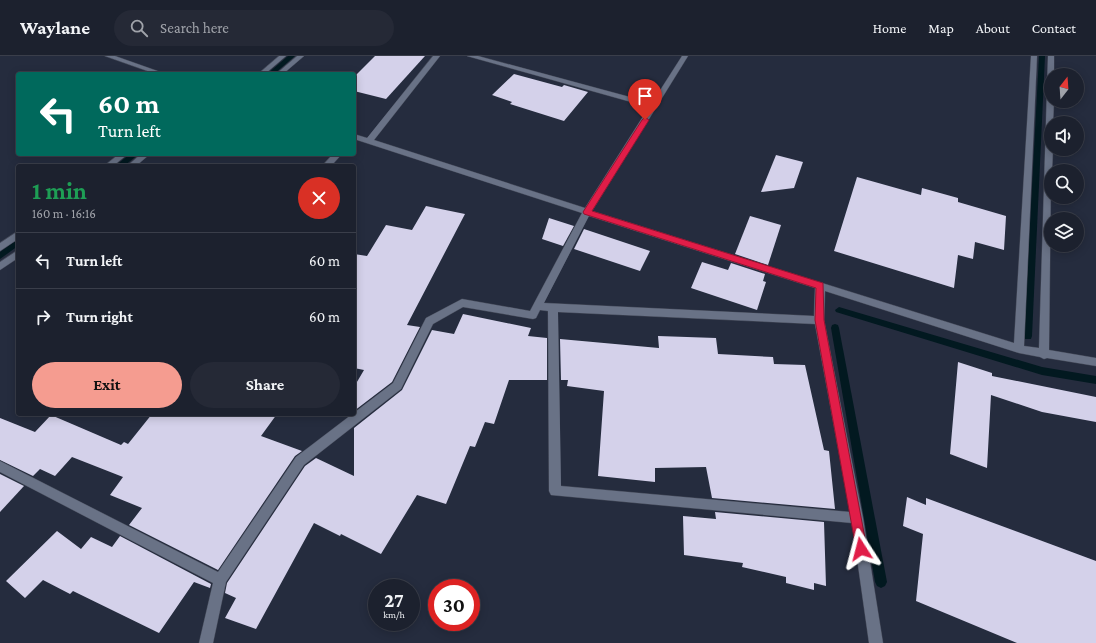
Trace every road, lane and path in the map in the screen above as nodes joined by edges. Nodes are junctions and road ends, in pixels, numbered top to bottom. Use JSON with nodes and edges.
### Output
{"nodes":[{"id":1,"x":108,"y":56,"type":"edge"},
{"id":2,"x":284,"y":56,"type":"edge"},
{"id":3,"x":301,"y":56,"type":"edge"},
{"id":4,"x":437,"y":56,"type":"edge"},
{"id":5,"x":470,"y":56,"type":"edge"},
{"id":6,"x":685,"y":56,"type":"edge"},
{"id":7,"x":1034,"y":56,"type":"edge"},
{"id":8,"x":1051,"y":56,"type":"edge"},
{"id":9,"x":157,"y":72,"type":"edge"},
{"id":10,"x":264,"y":72,"type":"edge"},
{"id":11,"x":281,"y":72,"type":"edge"},
{"id":12,"x":654,"y":106,"type":"junction"},
{"id":13,"x":356,"y":138,"type":"edge"},
{"id":14,"x":369,"y":141,"type":"junction"},
{"id":15,"x":121,"y":156,"type":"edge"},
{"id":16,"x":144,"y":156,"type":"edge"},
{"id":17,"x":336,"y":156,"type":"edge"},
{"id":18,"x":111,"y":164,"type":"edge"},
{"id":19,"x":134,"y":164,"type":"edge"},
{"id":20,"x":328,"y":164,"type":"edge"},
{"id":21,"x":587,"y":212,"type":"junction"},
{"id":22,"x":16,"y":236,"type":"edge"},
{"id":23,"x":0,"y":248,"type":"edge"},
{"id":24,"x":16,"y":255,"type":"edge"},
{"id":25,"x":0,"y":267,"type":"edge"},
{"id":26,"x":820,"y":286,"type":"junction"},
{"id":27,"x":538,"y":306,"type":"junction"},
{"id":28,"x":553,"y":308,"type":"junction"},
{"id":29,"x":819,"y":320,"type":"junction"},
{"id":30,"x":1019,"y":349,"type":"junction"},
{"id":31,"x":1044,"y":354,"type":"junction"},
{"id":32,"x":1096,"y":362,"type":"edge"},
{"id":33,"x":0,"y":466,"type":"edge"},
{"id":34,"x":856,"y":518,"type":"junction"},
{"id":35,"x":220,"y":580,"type":"junction"},
{"id":36,"x":206,"y":643,"type":"edge"},
{"id":37,"x":876,"y":643,"type":"edge"}],
"edges":[{"from":1,"to":9,"type":"street"},
{"from":2,"to":10,"type":"street"},
{"from":3,"to":11,"type":"street"},
{"from":4,"to":14,"type":"street"},
{"from":5,"to":12,"type":"street"},
{"from":6,"to":12,"type":"street"},
{"from":7,"to":30,"type":"street"},
{"from":8,"to":31,"type":"street"},
{"from":12,"to":21,"type":"street"},
{"from":13,"to":14,"type":"street"},
{"from":14,"to":21,"type":"street"},
{"from":15,"to":18,"type":"street"},
{"from":16,"to":19,"type":"street"},
{"from":17,"to":20,"type":"street"},
{"from":21,"to":26,"type":"street"},
{"from":21,"to":27,"type":"street"},
{"from":22,"to":23,"type":"street"},
{"from":24,"to":25,"type":"street"},
{"from":26,"to":29,"type":"street"},
{"from":26,"to":30,"type":"street"},
{"from":27,"to":28,"type":"street"},
{"from":27,"to":35,"type":"street"},
{"from":28,"to":29,"type":"street"},
{"from":28,"to":34,"type":"street"},
{"from":29,"to":34,"type":"street"},
{"from":30,"to":31,"type":"street"},
{"from":31,"to":32,"type":"street"},
{"from":33,"to":35,"type":"street"},
{"from":34,"to":37,"type":"street"},
{"from":35,"to":36,"type":"street"}]}
